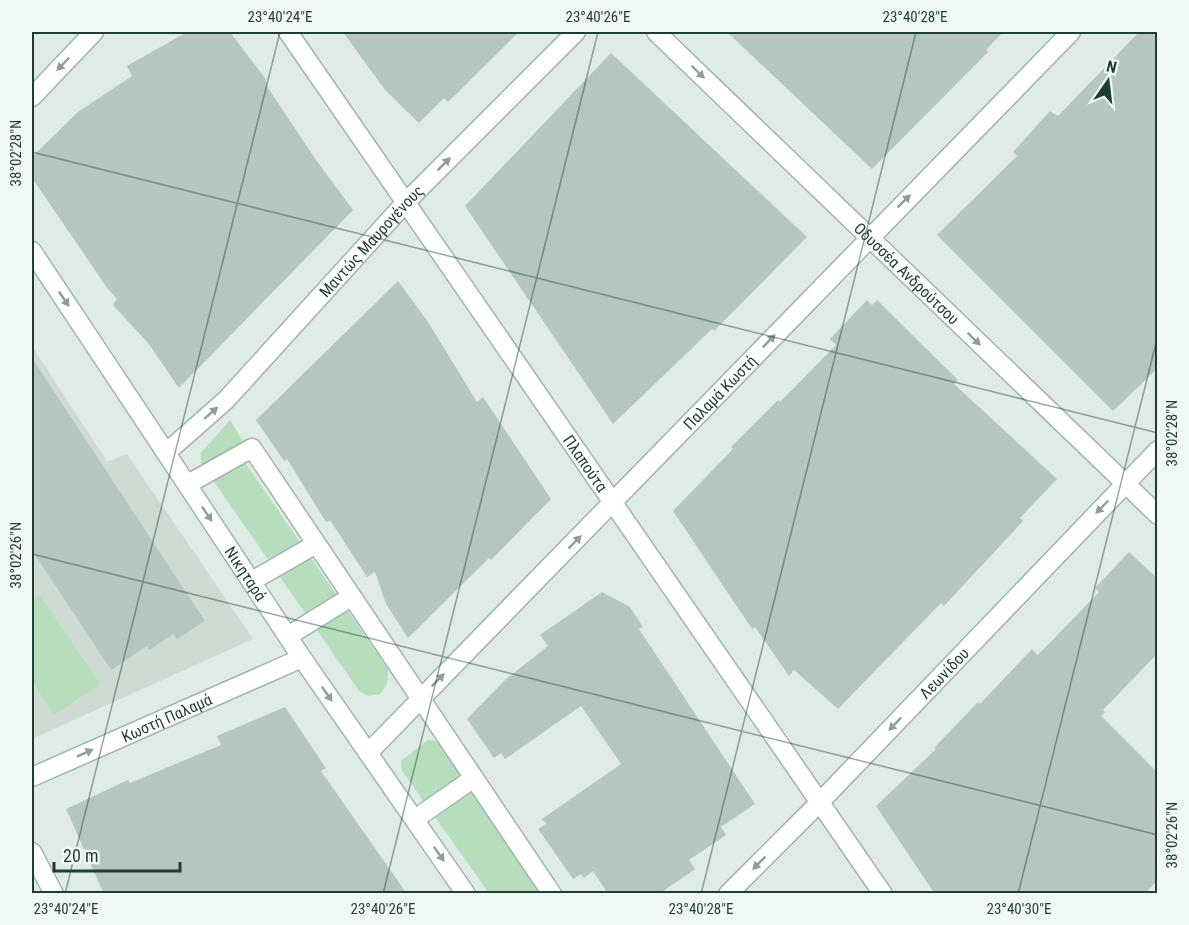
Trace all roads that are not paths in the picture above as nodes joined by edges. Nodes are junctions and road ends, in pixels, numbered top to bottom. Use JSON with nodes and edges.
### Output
{"nodes":[{"id":1,"x":94,"y":32,"type":"edge"},
{"id":2,"x":288,"y":32,"type":"edge"},
{"id":3,"x":576,"y":32,"type":"edge"},
{"id":4,"x":656,"y":32,"type":"edge"},
{"id":5,"x":1071,"y":32,"type":"edge"},
{"id":6,"x":32,"y":97,"type":"edge"},
{"id":7,"x":406,"y":202,"type":"junction"},
{"id":8,"x":869,"y":237,"type":"junction"},
{"id":9,"x":32,"y":251,"type":"edge"},
{"id":10,"x":1158,"y":450,"type":"edge"},
{"id":11,"x":167,"y":452,"type":"junction"},
{"id":12,"x":188,"y":484,"type":"junction"},
{"id":13,"x":1125,"y":484,"type":"junction"},
{"id":14,"x":613,"y":503,"type":"junction"},
{"id":15,"x":1158,"y":515,"type":"edge"},
{"id":16,"x":316,"y":544,"type":"junction"},
{"id":17,"x":252,"y":581,"type":"junction"},
{"id":18,"x":351,"y":597,"type":"junction"},
{"id":19,"x":288,"y":636,"type":"junction"},
{"id":20,"x":302,"y":657,"type":"junction"},
{"id":21,"x":420,"y":699,"type":"junction"},
{"id":22,"x":368,"y":753,"type":"junction"},
{"id":23,"x":32,"y":777,"type":"edge"},
{"id":24,"x":474,"y":778,"type":"junction"},
{"id":25,"x":820,"y":802,"type":"junction"},
{"id":26,"x":415,"y":819,"type":"junction"},
{"id":27,"x":32,"y":852,"type":"edge"},
{"id":28,"x":54,"y":894,"type":"edge"},
{"id":29,"x":466,"y":894,"type":"edge"},
{"id":30,"x":552,"y":894,"type":"edge"},
{"id":31,"x":728,"y":894,"type":"edge"},
{"id":32,"x":883,"y":894,"type":"edge"}],
"edges":[{"from":1,"to":6,"type":"street","one_way":true},
{"from":2,"to":7,"type":"street","name":"Πλαπούτα"},
{"from":7,"to":3,"type":"street","name":"Μαντώς Μαυρογένους","one_way":true},
{"from":4,"to":8,"type":"street","name":"Οδυσσέα Ανδρούτσου","one_way":true},
{"from":8,"to":5,"type":"street","name":"Παλαμά Κωστή","one_way":true},
{"from":11,"to":7,"type":"street","name":"Μαντώς Μαυρογένους","one_way":true},
{"from":7,"to":14,"type":"street","name":"Πλαπούτα"},
{"from":8,"to":13,"type":"street","name":"Οδυσσέα Ανδρούτσου","one_way":true},
{"from":14,"to":8,"type":"street","name":"Παλαμά Κωστή","one_way":true},
{"from":9,"to":11,"type":"street","name":"Νικηταρά","one_way":true},
{"from":10,"to":13,"type":"street","name":"Λεωνίδου"},
{"from":11,"to":12,"type":"street","name":"Νικηταρά"},
{"from":12,"to":16,"type":"street"},
{"from":12,"to":17,"type":"street","name":"Νικηταρά","one_way":true},
{"from":13,"to":15,"type":"street","name":"Οδυσσέα Ανδρούτσου"},
{"from":13,"to":25,"type":"street","name":"Λεωνίδου","one_way":true},
{"from":21,"to":14,"type":"street","name":"Παλαμά Κωστή","one_way":true},
{"from":14,"to":25,"type":"street","name":"Πλαπούτα"},
{"from":16,"to":17,"type":"street"},
{"from":16,"to":18,"type":"street"},
{"from":17,"to":19,"type":"street","name":"Νικηταρά"},
{"from":18,"to":19,"type":"street"},
{"from":18,"to":21,"type":"street"},
{"from":19,"to":20,"type":"street","name":"Νικηταρά"},
{"from":20,"to":22,"type":"street","name":"Νικηταρά","one_way":true},
{"from":23,"to":20,"type":"street","name":"Κωστή Παλαμά","one_way":true},
{"from":21,"to":22,"type":"street","name":"Παλαμά Κωστή"},
{"from":21,"to":24,"type":"street"},
{"from":22,"to":26,"type":"street","name":"Νικηταρά"},
{"from":24,"to":26,"type":"street"},
{"from":24,"to":30,"type":"street"},
{"from":25,"to":31,"type":"street","name":"Λεωνίδου","one_way":true},
{"from":25,"to":32,"type":"street","name":"Πλαπούτα"},
{"from":26,"to":29,"type":"street","name":"Νικηταρά","one_way":true},
{"from":27,"to":28,"type":"street"}]}
